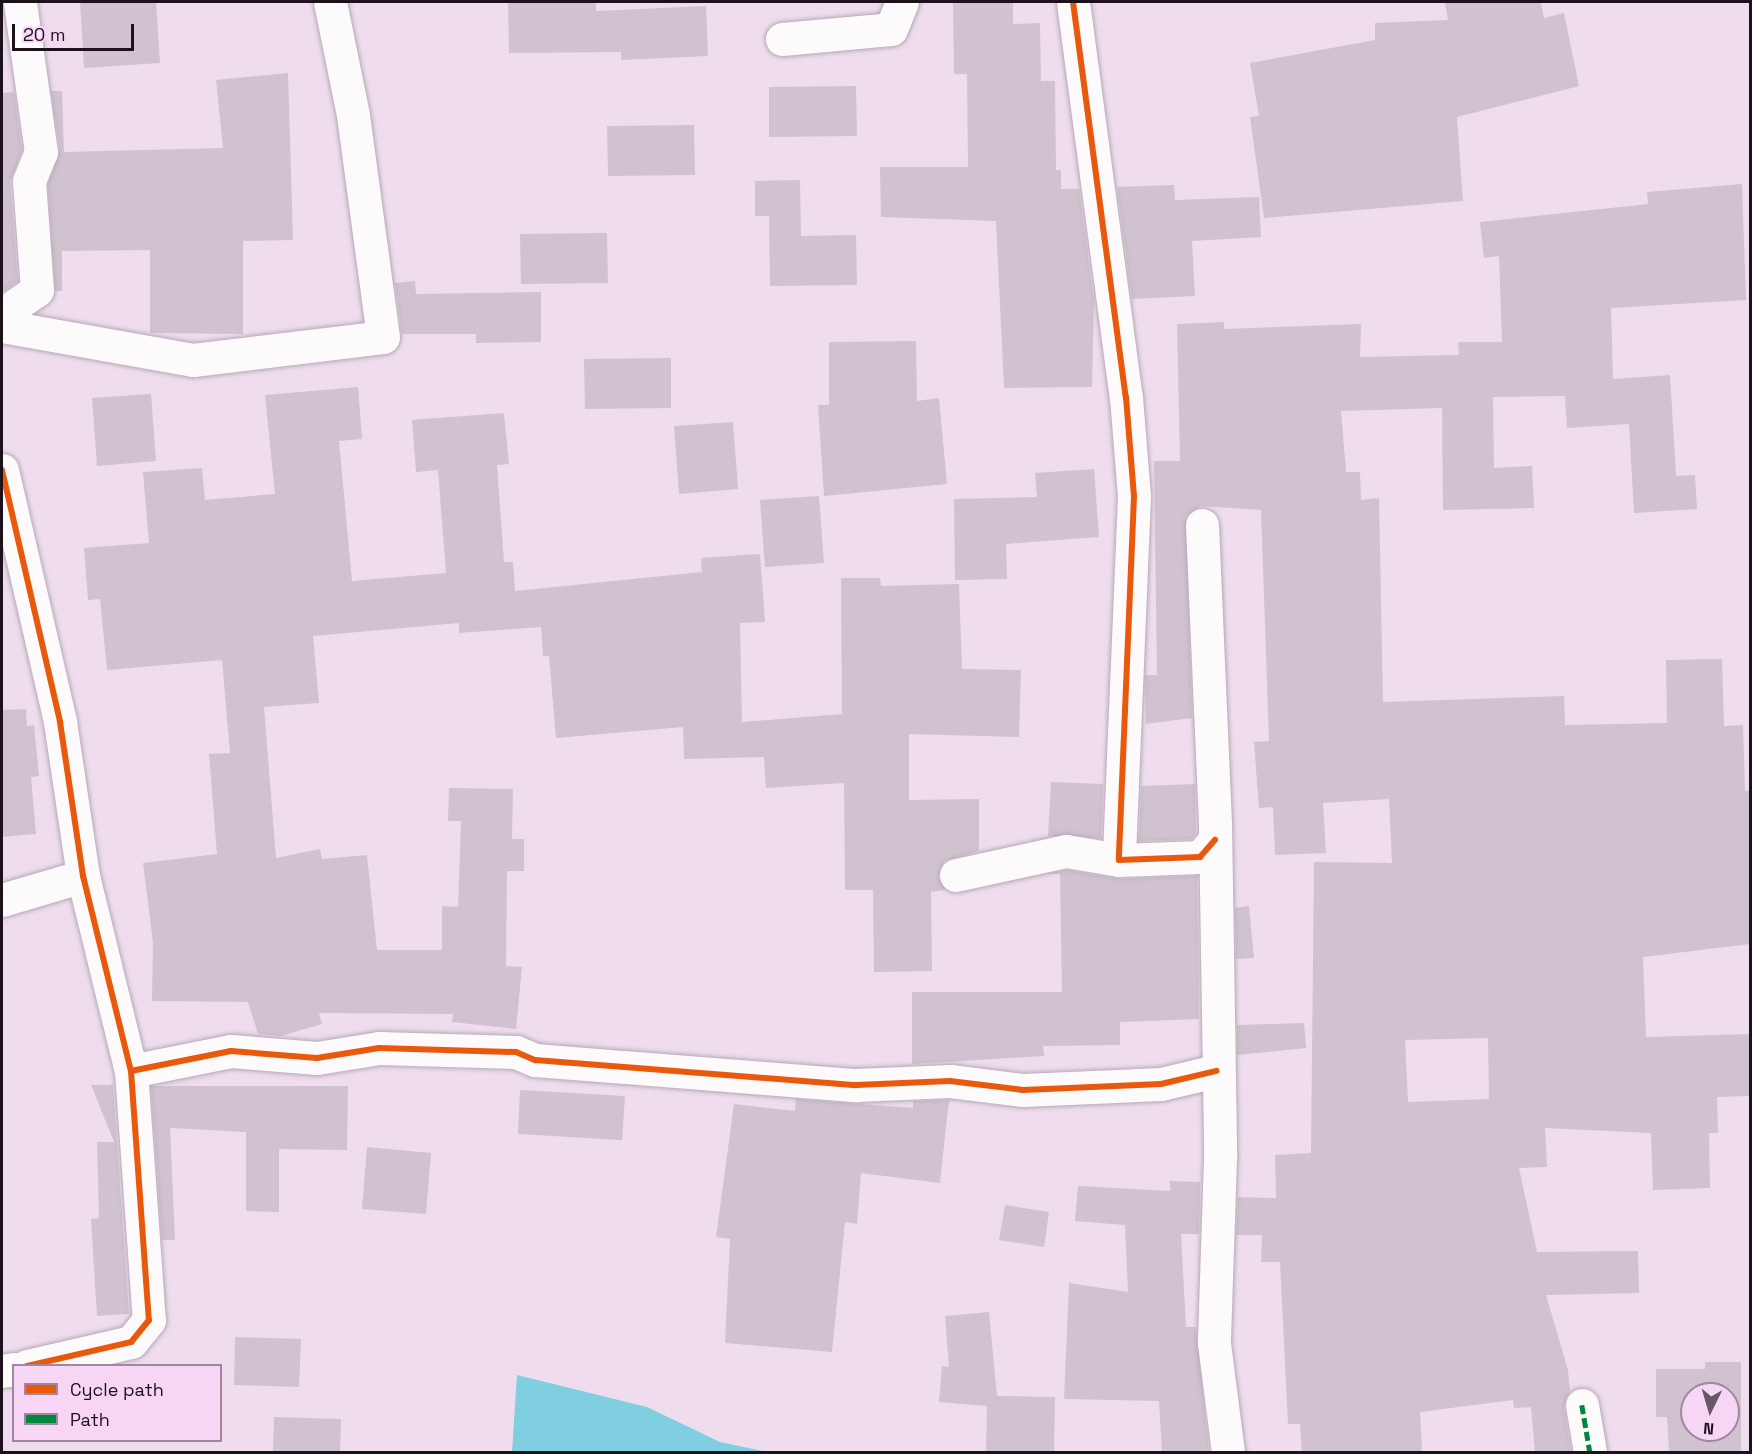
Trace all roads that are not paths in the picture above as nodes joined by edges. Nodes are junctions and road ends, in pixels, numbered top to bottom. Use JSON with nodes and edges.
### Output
{"nodes":[{"id":1,"x":20,"y":2,"type":"edge"},
{"id":2,"x":330,"y":2,"type":"edge"},
{"id":3,"x":902,"y":2,"type":"edge"},
{"id":4,"x":1073,"y":2,"type":"edge"},
{"id":5,"x":782,"y":39,"type":"dead end"},
{"id":6,"x":2,"y":314,"type":"edge"},
{"id":7,"x":2,"y":326,"type":"edge"},
{"id":8,"x":2,"y":470,"type":"edge"},
{"id":9,"x":1202,"y":525,"type":"dead end"},
{"id":10,"x":1215,"y":840,"type":"junction"},
{"id":11,"x":1119,"y":861,"type":"junction"},
{"id":12,"x":956,"y":875,"type":"dead end"},
{"id":13,"x":83,"y":876,"type":"junction"},
{"id":14,"x":2,"y":900,"type":"edge"},
{"id":15,"x":131,"y":1071,"type":"junction"},
{"id":16,"x":1216,"y":1071,"type":"junction"},
{"id":17,"x":32,"y":1364,"type":"edge"},
{"id":18,"x":1582,"y":1406,"type":"dead end"},
{"id":19,"x":1228,"y":1452,"type":"edge"},
{"id":20,"x":1590,"y":1452,"type":"edge"}],
"edges":[{"from":1,"to":6,"type":"street"},
{"from":2,"to":7,"type":"street"},
{"from":3,"to":5,"type":"street"},
{"from":4,"to":11,"type":"street"},
{"from":8,"to":13,"type":"street"},
{"from":9,"to":10,"type":"street"},
{"from":10,"to":11,"type":"street"},
{"from":10,"to":16,"type":"street"},
{"from":11,"to":12,"type":"street"},
{"from":13,"to":14,"type":"street"},
{"from":13,"to":15,"type":"street"},
{"from":15,"to":16,"type":"street"},
{"from":15,"to":17,"type":"street"},
{"from":16,"to":19,"type":"street"},
{"from":18,"to":20,"type":"street"}]}
